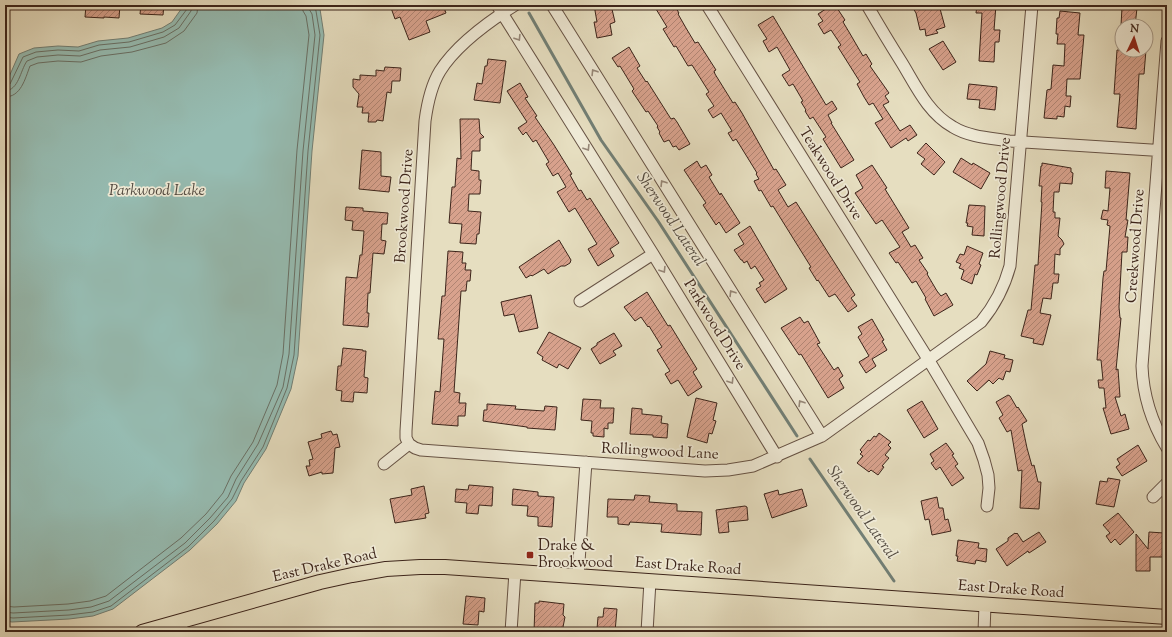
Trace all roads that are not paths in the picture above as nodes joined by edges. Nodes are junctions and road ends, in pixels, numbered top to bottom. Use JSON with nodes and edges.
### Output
{"nodes":[{"id":1,"x":552,"y":5,"type":"edge"},
{"id":2,"x":707,"y":5,"type":"edge"},
{"id":3,"x":867,"y":5,"type":"edge"},
{"id":4,"x":1032,"y":5,"type":"edge"},
{"id":5,"x":513,"y":6,"type":"edge"},
{"id":6,"x":500,"y":9,"type":"edge"},
{"id":7,"x":1167,"y":41,"type":"edge"},
{"id":8,"x":1021,"y":142,"type":"junction"},
{"id":9,"x":1163,"y":151,"type":"edge"},
{"id":10,"x":653,"y":254,"type":"junction"},
{"id":11,"x":580,"y":301,"type":"dead end"},
{"id":12,"x":928,"y":359,"type":"junction"},
{"id":13,"x":822,"y":436,"type":"junction"},
{"id":14,"x":409,"y":444,"type":"junction"},
{"id":15,"x":1167,"y":448,"type":"edge"},
{"id":16,"x":778,"y":457,"type":"junction"},
{"id":17,"x":586,"y":462,"type":"junction"},
{"id":18,"x":384,"y":464,"type":"dead end"},
{"id":19,"x":1167,"y":483,"type":"edge"},
{"id":20,"x":1154,"y":497,"type":"dead end"},
{"id":21,"x":987,"y":506,"type":"dead end"},
{"id":22,"x":515,"y":572,"type":"junction"},
{"id":23,"x":578,"y":576,"type":"junction"},
{"id":24,"x":650,"y":581,"type":"junction"},
{"id":25,"x":986,"y":605,"type":"junction"},
{"id":26,"x":1167,"y":617,"type":"edge"},
{"id":27,"x":182,"y":627,"type":"edge"},
{"id":28,"x":142,"y":632,"type":"edge"},
{"id":29,"x":511,"y":632,"type":"edge"},
{"id":30,"x":647,"y":632,"type":"edge"},
{"id":31,"x":984,"y":632,"type":"edge"}],
"edges":[{"from":13,"to":1,"type":"street","one_way":true},
{"from":2,"to":12,"type":"street","name":"Teakwood Drive"},
{"from":3,"to":8,"type":"street"},
{"from":4,"to":8,"type":"street","name":"Rollingwood Drive"},
{"from":5,"to":6,"type":"street","name":"Brookwood Drive"},
{"from":6,"to":10,"type":"street","name":"Parkwood Drive","one_way":true},
{"from":6,"to":14,"type":"street","name":"Brookwood Drive"},
{"from":7,"to":9,"type":"street","name":"Creekwood Drive"},
{"from":8,"to":9,"type":"street"},
{"from":8,"to":12,"type":"street","name":"Rollingwood Drive"},
{"from":9,"to":15,"type":"street","name":"Creekwood Drive"},
{"from":10,"to":11,"type":"street"},
{"from":10,"to":16,"type":"street","name":"Parkwood Drive","one_way":true},
{"from":12,"to":13,"type":"street","name":"Rollingwood Lane"},
{"from":12,"to":21,"type":"street","name":"Teakwood Drive"},
{"from":13,"to":16,"type":"street","name":"Rollingwood Lane"},
{"from":14,"to":17,"type":"street","name":"Rollingwood Lane"},
{"from":14,"to":18,"type":"street"},
{"from":16,"to":17,"type":"street","name":"Rollingwood Lane"},
{"from":17,"to":23,"type":"street"},
{"from":19,"to":20,"type":"street"},
{"from":22,"to":23,"type":"main road","name":"East Drake Road"},
{"from":22,"to":27,"type":"main road","name":"East Drake Road"},
{"from":22,"to":29,"type":"street"},
{"from":23,"to":24,"type":"main road","name":"East Drake Road"},
{"from":24,"to":25,"type":"main road","name":"East Drake Road"},
{"from":24,"to":30,"type":"street"},
{"from":25,"to":26,"type":"main road","name":"East Drake Road"},
{"from":25,"to":31,"type":"street"},
{"from":27,"to":28,"type":"main road","name":"East Drake Road"}]}
